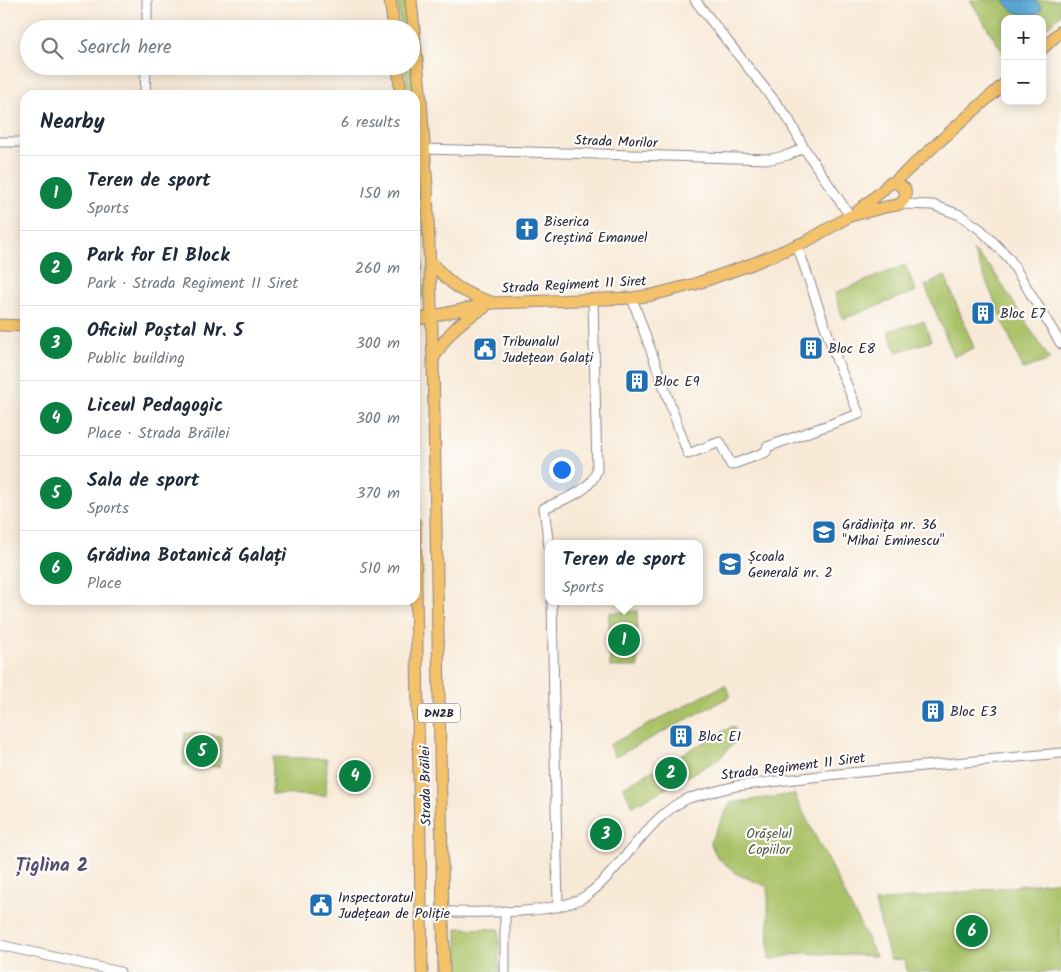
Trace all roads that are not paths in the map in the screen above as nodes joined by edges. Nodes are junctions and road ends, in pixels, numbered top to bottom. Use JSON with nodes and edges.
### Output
{"nodes":[{"id":1,"x":147,"y":0,"type":"edge"},
{"id":2,"x":390,"y":0,"type":"edge"},
{"id":3,"x":411,"y":0,"type":"edge"},
{"id":4,"x":695,"y":0,"type":"edge"},
{"id":5,"x":147,"y":20,"type":"edge"},
{"id":6,"x":393,"y":20,"type":"edge"},
{"id":7,"x":413,"y":20,"type":"edge"},
{"id":8,"x":1061,"y":31,"type":"edge"},
{"id":9,"x":1046,"y":45,"type":"edge"},
{"id":10,"x":146,"y":75,"type":"edge"},
{"id":11,"x":399,"y":75,"type":"edge"},
{"id":12,"x":418,"y":75,"type":"edge"},
{"id":13,"x":1001,"y":86,"type":"edge"},
{"id":14,"x":145,"y":90,"type":"edge"},
{"id":15,"x":400,"y":90,"type":"edge"},
{"id":16,"x":420,"y":90,"type":"edge"},
{"id":17,"x":420,"y":90,"type":"edge"},
{"id":18,"x":0,"y":142,"type":"edge"},
{"id":19,"x":20,"y":142,"type":"edge"},
{"id":20,"x":804,"y":148,"type":"junction"},
{"id":21,"x":426,"y":150,"type":"junction"},
{"id":22,"x":916,"y":163,"type":"junction"},
{"id":23,"x":893,"y":183,"type":"junction"},
{"id":24,"x":882,"y":193,"type":"junction"},
{"id":25,"x":900,"y":198,"type":"junction"},
{"id":26,"x":852,"y":216,"type":"junction"},
{"id":27,"x":797,"y":245,"type":"junction"},
{"id":28,"x":430,"y":261,"type":"junction"},
{"id":29,"x":632,"y":298,"type":"junction"},
{"id":30,"x":593,"y":300,"type":"junction"},
{"id":31,"x":492,"y":303,"type":"junction"},
{"id":32,"x":430,"y":315,"type":"junction"},
{"id":33,"x":420,"y":318,"type":"edge"},
{"id":34,"x":0,"y":325,"type":"edge"},
{"id":35,"x":20,"y":326,"type":"edge"},
{"id":36,"x":1061,"y":344,"type":"edge"},
{"id":37,"x":432,"y":360,"type":"junction"},
{"id":38,"x":548,"y":540,"type":"edge"},
{"id":39,"x":416,"y":605,"type":"edge"},
{"id":40,"x":552,"y":605,"type":"edge"},
{"id":41,"x":1061,"y":753,"type":"edge"},
{"id":42,"x":558,"y":907,"type":"junction"},
{"id":43,"x":505,"y":911,"type":"junction"},
{"id":44,"x":421,"y":912,"type":"junction"},
{"id":45,"x":442,"y":912,"type":"junction"},
{"id":46,"x":0,"y":945,"type":"edge"},
{"id":47,"x":120,"y":972,"type":"edge"},
{"id":48,"x":422,"y":972,"type":"edge"},
{"id":49,"x":444,"y":972,"type":"edge"},
{"id":50,"x":505,"y":972,"type":"edge"}],
"edges":[{"from":1,"to":5,"type":"street"},
{"from":2,"to":6,"type":"main road"},
{"from":3,"to":7,"type":"main road","name":"Strada Brăilei"},
{"from":4,"to":20,"type":"street"},
{"from":8,"to":9,"type":"main road"},
{"from":10,"to":14,"type":"street"},
{"from":11,"to":15,"type":"main road"},
{"from":12,"to":17,"type":"main road","name":"Strada Brăilei"},
{"from":13,"to":22,"type":"main road","name":"Strada Regiment 11 Siret"},
{"from":16,"to":21,"type":"main road","name":"Strada Brăilei"},
{"from":18,"to":19,"type":"street"},
{"from":20,"to":21,"type":"street","name":"Strada Morilor"},
{"from":20,"to":26,"type":"street"},
{"from":21,"to":28,"type":"main road","name":"Strada Brăilei"},
{"from":22,"to":23,"type":"main road","name":"Strada Regiment 11 Siret"},
{"from":22,"to":25,"type":"main road"},
{"from":23,"to":24,"type":"main road","name":"Strada Regiment 11 Siret"},
{"from":23,"to":25,"type":"main road"},
{"from":24,"to":25,"type":"main road"},
{"from":24,"to":26,"type":"main road","name":"Strada Regiment 11 Siret"},
{"from":25,"to":26,"type":"main road","name":"Strada Regiment 11 Siret"},
{"from":25,"to":36,"type":"street"},
{"from":26,"to":27,"type":"main road","name":"Strada Regiment 11 Siret"},
{"from":27,"to":29,"type":"main road","name":"Strada Regiment 11 Siret"},
{"from":27,"to":29,"type":"street"},
{"from":28,"to":31,"type":"main road"},
{"from":28,"to":32,"type":"main road","name":"Strada Brăilei"},
{"from":29,"to":30,"type":"main road","name":"Strada Regiment 11 Siret"},
{"from":30,"to":31,"type":"main road","name":"Strada Regiment 11 Siret"},
{"from":30,"to":38,"type":"street"},
{"from":31,"to":32,"type":"main road","name":"Strada Regiment 11 Siret"},
{"from":31,"to":37,"type":"main road"},
{"from":32,"to":33,"type":"main road","name":"Strada Regiment 11 Siret"},
{"from":32,"to":37,"type":"main road","name":"Strada Brăilei","number":"DN2B"},
{"from":34,"to":35,"type":"main road"},
{"from":37,"to":45,"type":"main road","name":"Strada Brăilei","number":"DN2B"},
{"from":39,"to":44,"type":"main road","name":"Strada Brăilei","number":"DN2B"},
{"from":40,"to":42,"type":"street"},
{"from":41,"to":42,"type":"street","name":"Strada Regiment 11 Siret"},
{"from":42,"to":43,"type":"street","name":"Strada Regiment 11 Siret"},
{"from":43,"to":45,"type":"street","name":"Strada Regiment 11 Siret"},
{"from":43,"to":50,"type":"street"},
{"from":44,"to":45,"type":"street","name":"Strada Regiment 11 Siret"},
{"from":44,"to":48,"type":"main road","name":"Strada Brăilei","number":"DN2B"},
{"from":45,"to":49,"type":"main road","name":"Strada Brăilei","number":"DN2B"},
{"from":46,"to":47,"type":"street"}]}
